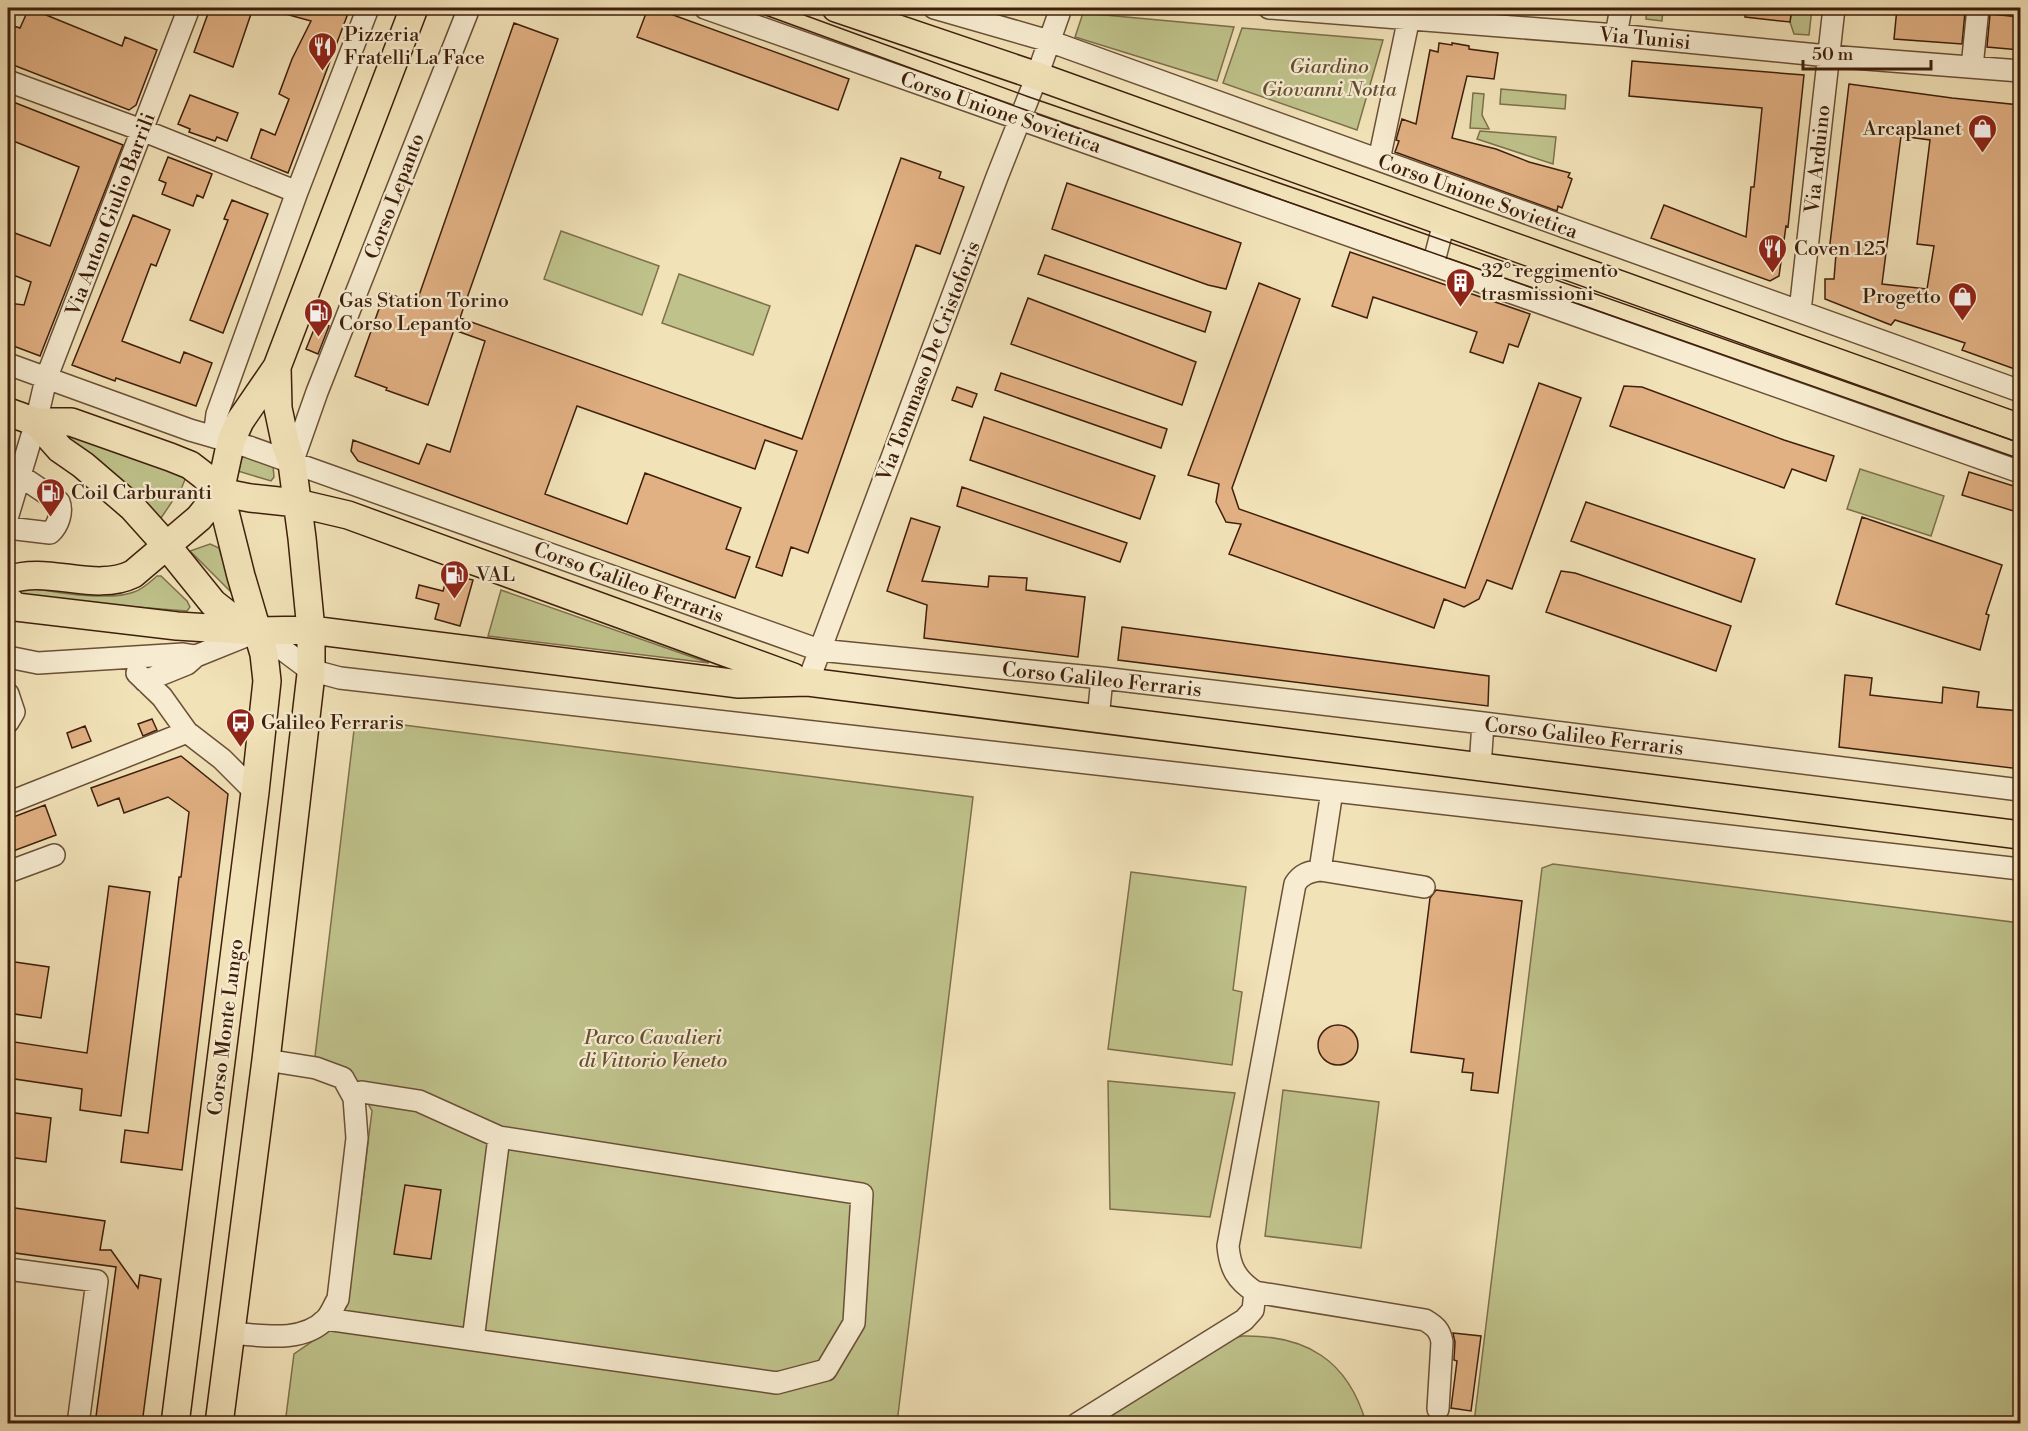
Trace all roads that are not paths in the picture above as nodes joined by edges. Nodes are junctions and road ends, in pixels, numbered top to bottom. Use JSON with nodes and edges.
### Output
{"nodes":[{"id":1,"x":189,"y":8,"type":"edge"},
{"id":2,"x":368,"y":8,"type":"edge"},
{"id":3,"x":414,"y":8,"type":"edge"},
{"id":4,"x":469,"y":8,"type":"edge"},
{"id":5,"x":705,"y":8,"type":"edge"},
{"id":6,"x":836,"y":8,"type":"edge"},
{"id":7,"x":934,"y":8,"type":"edge"},
{"id":8,"x":1061,"y":8,"type":"edge"},
{"id":9,"x":1269,"y":8,"type":"edge"},
{"id":10,"x":1621,"y":8,"type":"edge"},
{"id":11,"x":1834,"y":8,"type":"edge"},
{"id":12,"x":1978,"y":8,"type":"edge"},
{"id":13,"x":1410,"y":14,"type":"edge"},
{"id":14,"x":1616,"y":35,"type":"junction"},
{"id":15,"x":1049,"y":41,"type":"junction"},
{"id":16,"x":1828,"y":56,"type":"junction"},
{"id":17,"x":1972,"y":67,"type":"junction"},
{"id":18,"x":2020,"y":72,"type":"edge"},
{"id":19,"x":1037,"y":76,"type":"junction"},
{"id":20,"x":8,"y":81,"type":"edge"},
{"id":21,"x":1019,"y":118,"type":"junction"},
{"id":22,"x":143,"y":130,"type":"junction"},
{"id":23,"x":1379,"y":160,"type":"junction"},
{"id":24,"x":297,"y":192,"type":"junction"},
{"id":25,"x":1444,"y":223,"type":"junction"},
{"id":26,"x":1433,"y":265,"type":"junction"},
{"id":27,"x":1800,"y":311,"type":"junction"},
{"id":28,"x":8,"y":364,"type":"edge"},
{"id":29,"x":277,"y":367,"type":"junction"},
{"id":30,"x":46,"y":379,"type":"junction"},
{"id":31,"x":2020,"y":391,"type":"edge"},
{"id":32,"x":8,"y":412,"type":"edge"},
{"id":33,"x":36,"y":422,"type":"junction"},
{"id":34,"x":2020,"y":428,"type":"edge"},
{"id":35,"x":223,"y":439,"type":"junction"},
{"id":36,"x":292,"y":462,"type":"junction"},
{"id":37,"x":16,"y":466,"type":"edge"},
{"id":38,"x":2020,"y":472,"type":"edge"},
{"id":39,"x":220,"y":492,"type":"junction"},
{"id":40,"x":297,"y":503,"type":"junction"},
{"id":41,"x":8,"y":515,"type":"edge"},
{"id":42,"x":8,"y":528,"type":"edge"},
{"id":43,"x":167,"y":546,"type":"junction"},
{"id":44,"x":12,"y":573,"type":"edge"},
{"id":45,"x":10,"y":605,"type":"edge"},
{"id":46,"x":311,"y":630,"type":"junction"},
{"id":47,"x":258,"y":631,"type":"junction"},
{"id":48,"x":819,"y":650,"type":"junction"},
{"id":49,"x":196,"y":656,"type":"junction"},
{"id":50,"x":8,"y":657,"type":"edge"},
{"id":51,"x":123,"y":659,"type":"junction"},
{"id":52,"x":310,"y":670,"type":"junction"},
{"id":53,"x":1102,"y":678,"type":"junction"},
{"id":54,"x":145,"y":681,"type":"junction"},
{"id":55,"x":808,"y":682,"type":"junction"},
{"id":56,"x":8,"y":694,"type":"edge"},
{"id":57,"x":1098,"y":719,"type":"junction"},
{"id":58,"x":8,"y":722,"type":"edge"},
{"id":59,"x":1483,"y":723,"type":"junction"},
{"id":60,"x":187,"y":732,"type":"junction"},
{"id":61,"x":1480,"y":767,"type":"junction"},
{"id":62,"x":2020,"y":790,"type":"edge"},
{"id":63,"x":1332,"y":791,"type":"junction"},
{"id":64,"x":255,"y":792,"type":"junction"},
{"id":65,"x":8,"y":802,"type":"edge"},
{"id":66,"x":2020,"y":835,"type":"edge"},
{"id":67,"x":54,"y":855,"type":"dead end"},
{"id":68,"x":2020,"y":869,"type":"edge"},
{"id":69,"x":1320,"y":870,"type":"junction"},
{"id":70,"x":8,"y":872,"type":"edge"},
{"id":71,"x":1424,"y":887,"type":"dead end"},
{"id":72,"x":266,"y":1060,"type":"junction"},
{"id":73,"x":352,"y":1094,"type":"junction"},
{"id":74,"x":499,"y":1137,"type":"junction"},
{"id":75,"x":8,"y":1269,"type":"edge"},
{"id":76,"x":1255,"y":1292,"type":"junction"},
{"id":77,"x":326,"y":1319,"type":"junction"},
{"id":78,"x":230,"y":1333,"type":"junction"},
{"id":79,"x":473,"y":1340,"type":"junction"},
{"id":80,"x":1438,"y":1409,"type":"dead end"},
{"id":81,"x":78,"y":1424,"type":"edge"},
{"id":82,"x":175,"y":1424,"type":"edge"},
{"id":83,"x":219,"y":1424,"type":"edge"},
{"id":84,"x":1077,"y":1424,"type":"edge"}],
"edges":[{"from":1,"to":22,"type":"street","name":"Via Anton Giulio Barrili"},
{"from":2,"to":24,"type":"street"},
{"from":3,"to":29,"type":"main road"},
{"from":4,"to":36,"type":"street","name":"Corso Lepanto"},
{"from":5,"to":21,"type":"street","name":"Corso Unione Sovietica"},
{"from":6,"to":19,"type":"main road","name":"Corso Unione Sovietica"},
{"from":7,"to":15,"type":"street","name":"Corso Unione Sovietica"},
{"from":8,"to":15,"type":"street","name":"Via Tommaso De Cristoforis"},
{"from":9,"to":13,"type":"street","name":"Via Tunisi"},
{"from":10,"to":14,"type":"street"},
{"from":11,"to":16,"type":"street","name":"Via Arduino"},
{"from":12,"to":17,"type":"street"},
{"from":13,"to":14,"type":"street","name":"Via Tunisi"},
{"from":13,"to":23,"type":"street"},
{"from":14,"to":16,"type":"street","name":"Via Tunisi"},
{"from":15,"to":19,"type":"street","name":"Via Tommaso De Cristoforis"},
{"from":15,"to":23,"type":"street","name":"Corso Unione Sovietica"},
{"from":16,"to":17,"type":"street","name":"Via Tunisi"},
{"from":16,"to":27,"type":"street","name":"Via Arduino"},
{"from":17,"to":18,"type":"street","name":"Via Tunisi"},
{"from":19,"to":21,"type":"street","name":"Via Tommaso De Cristoforis"},
{"from":19,"to":25,"type":"main road","name":"Corso Unione Sovietica"},
{"from":20,"to":22,"type":"street"},
{"from":21,"to":26,"type":"street","name":"Corso Unione Sovietica"},
{"from":21,"to":48,"type":"street","name":"Via Tommaso De Cristoforis"},
{"from":22,"to":24,"type":"street"},
{"from":22,"to":30,"type":"street","name":"Via Anton Giulio Barrili"},
{"from":23,"to":27,"type":"street","name":"Corso Unione Sovietica"},
{"from":24,"to":35,"type":"street"},
{"from":25,"to":26,"type":"street","name":"Corso Unione Sovietica"},
{"from":25,"to":34,"type":"main road","name":"Corso Unione Sovietica"},
{"from":26,"to":38,"type":"street","name":"Corso Unione Sovietica"},
{"from":27,"to":31,"type":"street","name":"Corso Unione Sovietica"},
{"from":28,"to":30,"type":"street","name":"Corso Galileo Ferraris"},
{"from":29,"to":35,"type":"main road"},
{"from":29,"to":36,"type":"main road"},
{"from":30,"to":33,"type":"street","name":"Via Anton Giulio Barrili"},
{"from":30,"to":35,"type":"street","name":"Corso Galileo Ferraris"},
{"from":32,"to":33,"type":"main road"},
{"from":33,"to":37,"type":"street","name":"Via Anton Giulio Barrili"},
{"from":33,"to":39,"type":"main road"},
{"from":33,"to":43,"type":"main road"},
{"from":35,"to":36,"type":"street","name":"Corso Galileo Ferraris"},
{"from":35,"to":39,"type":"main road"},
{"from":36,"to":40,"type":"main road"},
{"from":36,"to":48,"type":"street","name":"Corso Galileo Ferraris"},
{"from":37,"to":41,"type":"street","name":"Via Anton Giulio Barrili"},
{"from":37,"to":42,"type":"street"},
{"from":39,"to":40,"type":"main road","name":"Corso Galileo Ferraris"},
{"from":39,"to":43,"type":"main road"},
{"from":39,"to":47,"type":"main road","name":"Corso Monte Lungo"},
{"from":40,"to":46,"type":"main road"},
{"from":40,"to":55,"type":"main road","name":"Corso Galileo Ferraris"},
{"from":43,"to":44,"type":"main road"},
{"from":43,"to":47,"type":"main road"},
{"from":45,"to":47,"type":"main road","name":"Corso Galileo Ferraris"},
{"from":46,"to":47,"type":"main road","name":"Corso Galileo Ferraris"},
{"from":46,"to":52,"type":"main road"},
{"from":46,"to":55,"type":"main road","name":"Corso Galileo Ferraris"},
{"from":47,"to":49,"type":"street"},
{"from":47,"to":52,"type":"street"},
{"from":47,"to":64,"type":"main road","name":"Corso Monte Lungo"},
{"from":48,"to":53,"type":"street","name":"Corso Galileo Ferraris"},
{"from":48,"to":55,"type":"street","name":"Via Tommaso De Cristoforis"},
{"from":49,"to":51,"type":"street"},
{"from":49,"to":54,"type":"street"},
{"from":50,"to":51,"type":"street"},
{"from":51,"to":54,"type":"street"},
{"from":52,"to":63,"type":"street"},
{"from":52,"to":72,"type":"main road"},
{"from":53,"to":57,"type":"street"},
{"from":53,"to":59,"type":"street","name":"Corso Galileo Ferraris"},
{"from":54,"to":60,"type":"street"},
{"from":55,"to":57,"type":"main road","name":"Corso Galileo Ferraris"},
{"from":56,"to":58,"type":"street"},
{"from":57,"to":61,"type":"main road","name":"Corso Galileo Ferraris"},
{"from":59,"to":61,"type":"street"},
{"from":59,"to":62,"type":"street","name":"Corso Galileo Ferraris"},
{"from":60,"to":64,"type":"street"},
{"from":60,"to":65,"type":"street"},
{"from":61,"to":66,"type":"main road","name":"Corso Galileo Ferraris"},
{"from":63,"to":68,"type":"street"},
{"from":63,"to":69,"type":"street"},
{"from":64,"to":82,"type":"main road","name":"Corso Monte Lungo"},
{"from":67,"to":70,"type":"street"},
{"from":69,"to":71,"type":"street"},
{"from":69,"to":76,"type":"street"},
{"from":72,"to":73,"type":"street"},
{"from":72,"to":78,"type":"main road"},
{"from":73,"to":74,"type":"street"},
{"from":73,"to":77,"type":"street"},
{"from":74,"to":79,"type":"street"},
{"from":74,"to":79,"type":"street"},
{"from":75,"to":81,"type":"street"},
{"from":76,"to":80,"type":"street"},
{"from":76,"to":84,"type":"street"},
{"from":77,"to":78,"type":"street"},
{"from":77,"to":79,"type":"street"},
{"from":78,"to":83,"type":"main road"}]}
